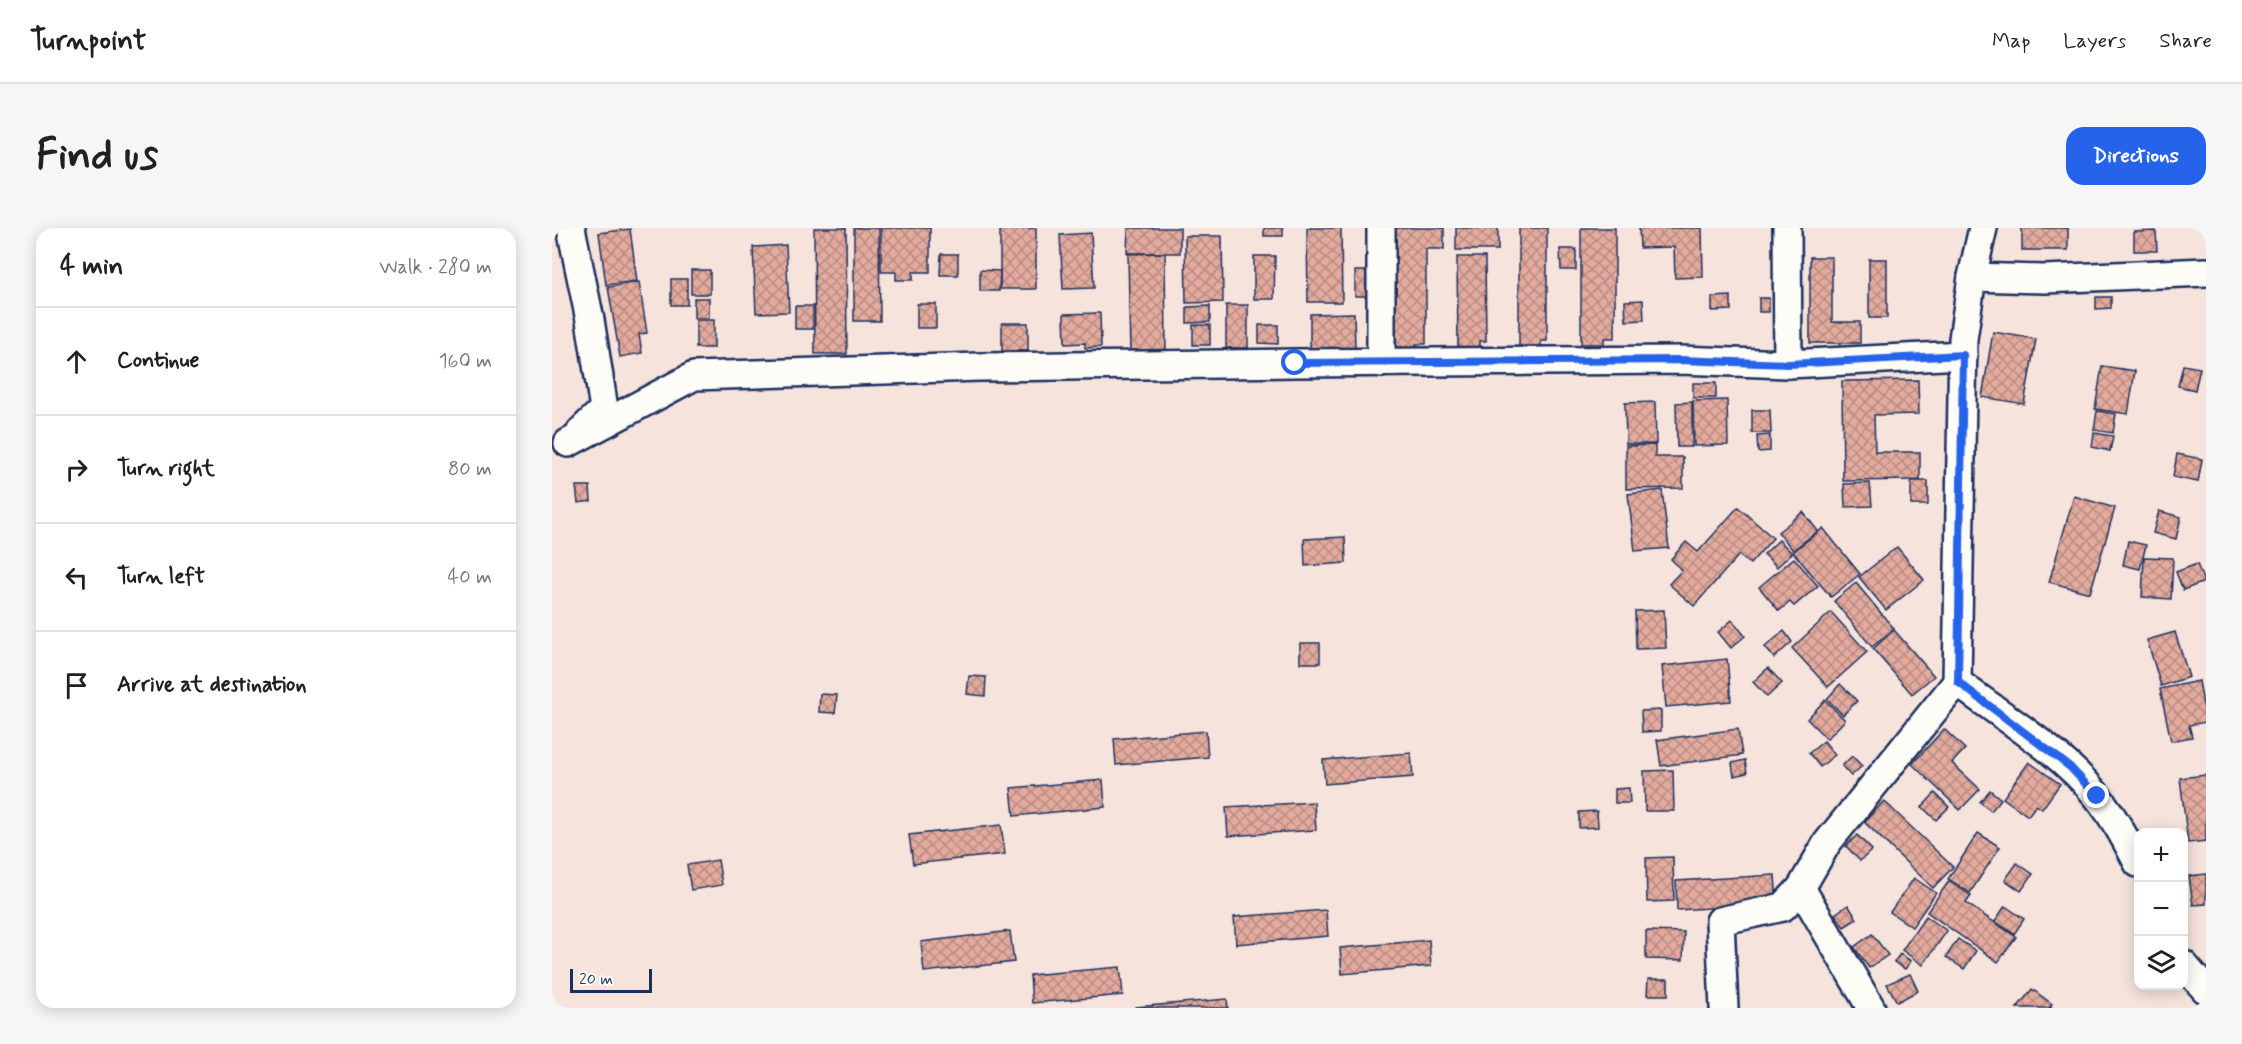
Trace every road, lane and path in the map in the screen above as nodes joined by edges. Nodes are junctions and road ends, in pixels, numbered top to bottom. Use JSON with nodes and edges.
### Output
{"nodes":[{"id":1,"x":571,"y":228,"type":"edge"},
{"id":2,"x":1381,"y":228,"type":"edge"},
{"id":3,"x":1787,"y":228,"type":"edge"},
{"id":4,"x":1983,"y":228,"type":"edge"},
{"id":5,"x":2206,"y":273,"type":"edge"},
{"id":6,"x":1972,"y":277,"type":"junction"},
{"id":7,"x":1963,"y":355,"type":"junction"},
{"id":8,"x":1381,"y":363,"type":"junction"},
{"id":9,"x":1788,"y":364,"type":"junction"},
{"id":10,"x":560,"y":444,"type":"edge"},
{"id":11,"x":1958,"y":682,"type":"junction"},
{"id":12,"x":2134,"y":854,"type":"edge"},
{"id":13,"x":1801,"y":888,"type":"junction"},
{"id":14,"x":2188,"y":969,"type":"edge"},
{"id":15,"x":2206,"y":988,"type":"edge"},
{"id":16,"x":1724,"y":1008,"type":"edge"},
{"id":17,"x":1871,"y":1008,"type":"edge"},
{"id":18,"x":2191,"y":1008,"type":"edge"}],
"edges":[{"from":1,"to":10,"type":"street"},
{"from":2,"to":8,"type":"street"},
{"from":3,"to":9,"type":"street"},
{"from":4,"to":6,"type":"street"},
{"from":5,"to":6,"type":"street"},
{"from":6,"to":7,"type":"street"},
{"from":7,"to":9,"type":"street"},
{"from":7,"to":11,"type":"street"},
{"from":8,"to":9,"type":"street"},
{"from":8,"to":10,"type":"street"},
{"from":11,"to":12,"type":"street"},
{"from":11,"to":13,"type":"street"},
{"from":13,"to":16,"type":"street"},
{"from":13,"to":17,"type":"street"},
{"from":14,"to":15,"type":"street"},
{"from":15,"to":18,"type":"street"}]}
